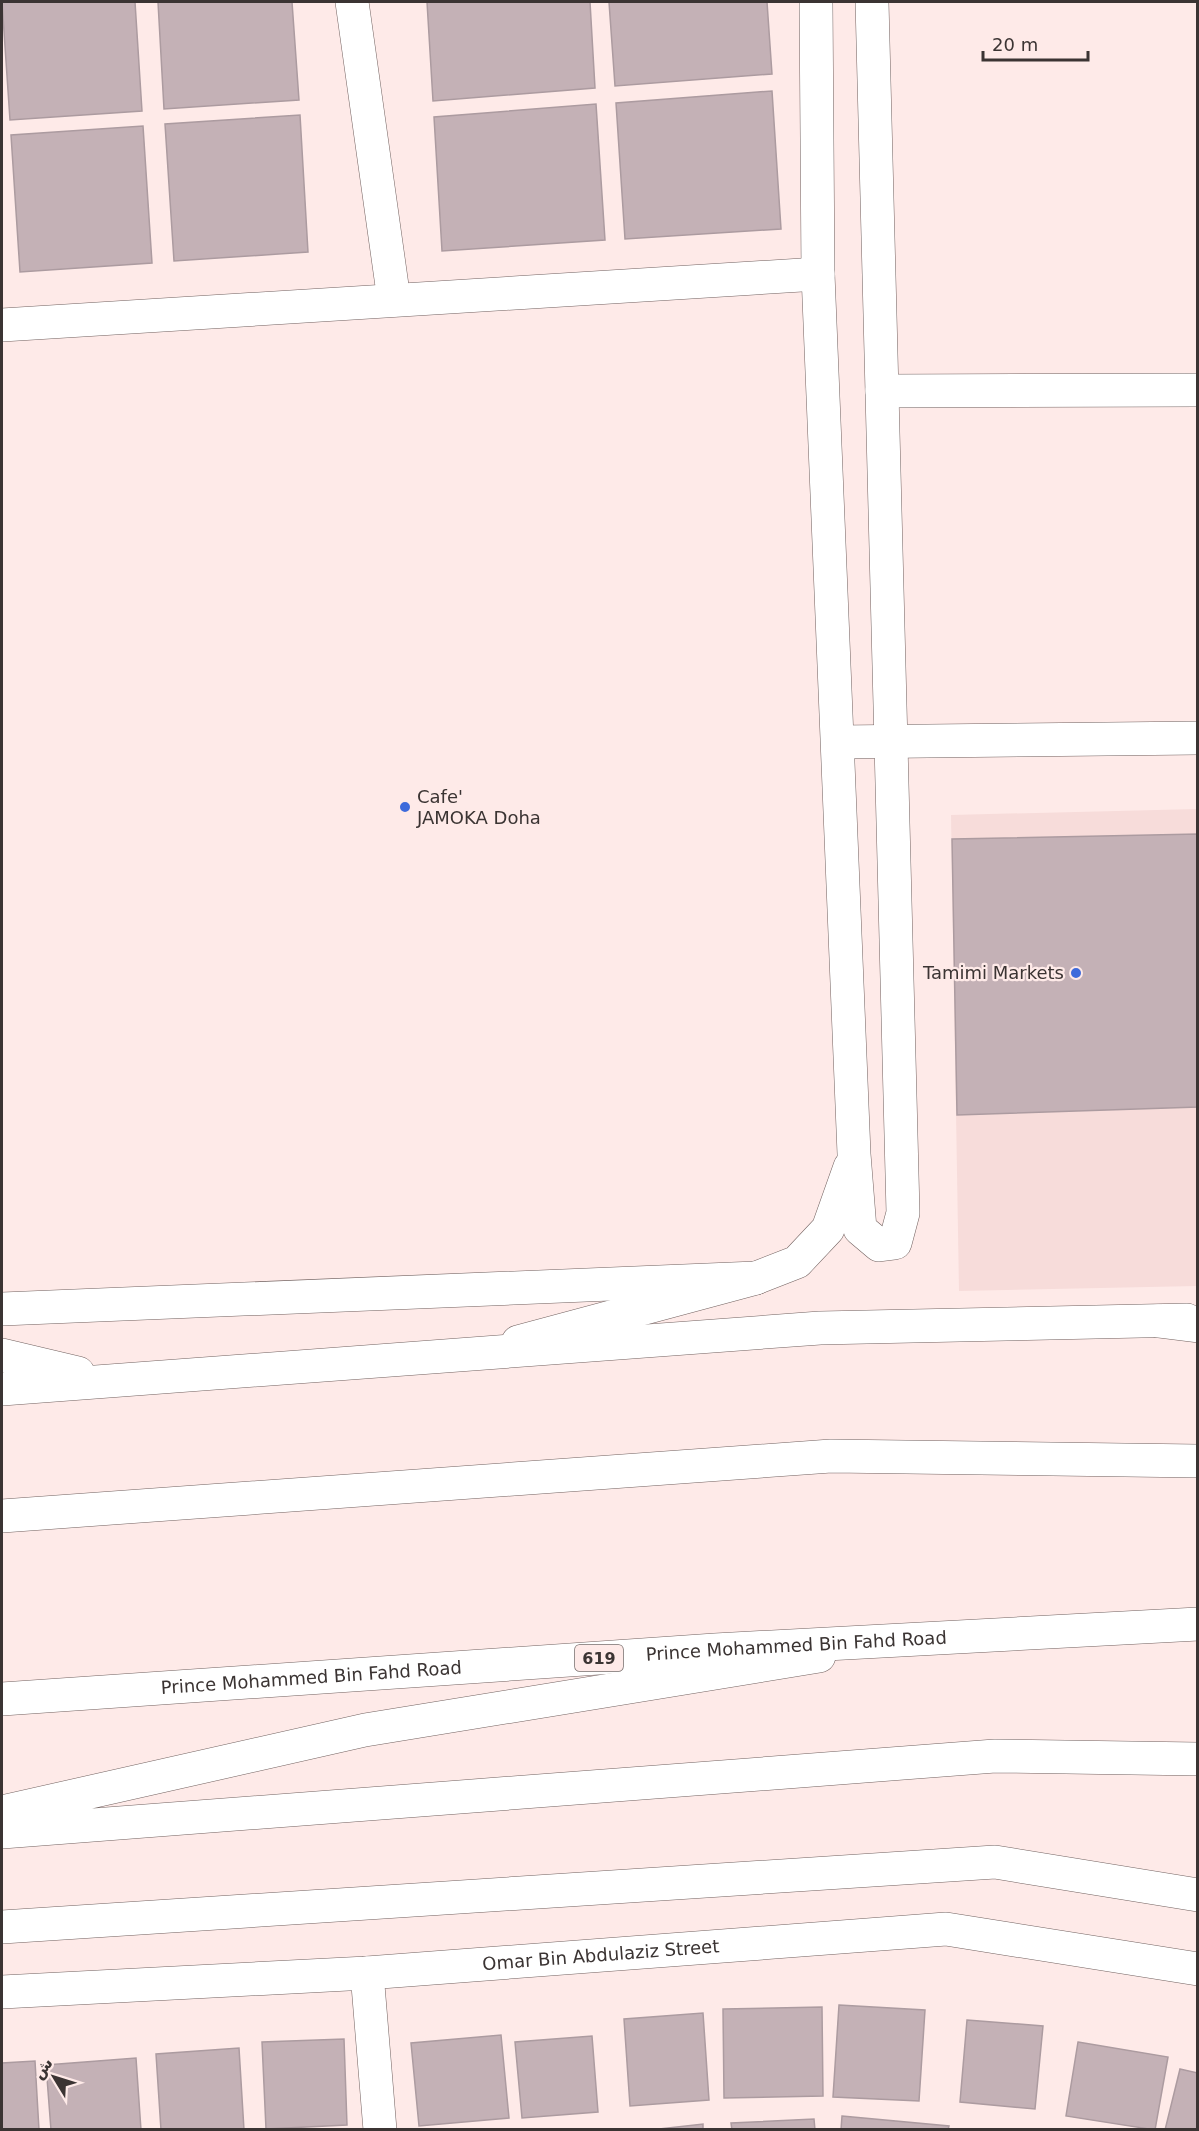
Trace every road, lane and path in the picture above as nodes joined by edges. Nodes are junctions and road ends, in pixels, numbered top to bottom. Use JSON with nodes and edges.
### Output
{"nodes":[{"id":1,"x":352,"y":2,"type":"edge"},
{"id":2,"x":816,"y":2,"type":"edge"},
{"id":3,"x":872,"y":2,"type":"edge"},
{"id":4,"x":819,"y":274,"type":"junction"},
{"id":5,"x":394,"y":300,"type":"junction"},
{"id":6,"x":2,"y":325,"type":"edge"},
{"id":7,"x":1197,"y":390,"type":"edge"},
{"id":8,"x":882,"y":391,"type":"junction"},
{"id":9,"x":1197,"y":738,"type":"edge"},
{"id":10,"x":838,"y":741,"type":"junction"},
{"id":11,"x":891,"y":741,"type":"junction"},
{"id":12,"x":854,"y":1154,"type":"junction"},
{"id":13,"x":756,"y":1278,"type":"junction"},
{"id":14,"x":2,"y":1310,"type":"edge"},
{"id":15,"x":1197,"y":1320,"type":"edge"},
{"id":16,"x":1158,"y":1321,"type":"junction"},
{"id":17,"x":1197,"y":1326,"type":"edge"},
{"id":18,"x":477,"y":1354,"type":"junction"},
{"id":19,"x":2,"y":1355,"type":"edge"},
{"id":20,"x":109,"y":1381,"type":"junction"},
{"id":21,"x":2,"y":1389,"type":"edge"},
{"id":22,"x":1197,"y":1461,"type":"edge"},
{"id":23,"x":2,"y":1516,"type":"edge"},
{"id":24,"x":1197,"y":1624,"type":"edge"},
{"id":25,"x":930,"y":1638,"type":"junction"},
{"id":26,"x":2,"y":1699,"type":"edge"},
{"id":27,"x":1197,"y":1759,"type":"edge"},
{"id":28,"x":2,"y":1812,"type":"edge"},
{"id":29,"x":2,"y":1832,"type":"edge"},
{"id":30,"x":1197,"y":1895,"type":"edge"},
{"id":31,"x":2,"y":1928,"type":"edge"},
{"id":32,"x":1197,"y":1969,"type":"edge"},
{"id":33,"x":367,"y":1973,"type":"junction"},
{"id":34,"x":2,"y":1992,"type":"edge"},
{"id":35,"x":380,"y":2130,"type":"edge"}],
"edges":[{"from":1,"to":5,"type":"main road"},
{"from":2,"to":4,"type":"main road"},
{"from":3,"to":8,"type":"main road"},
{"from":4,"to":5,"type":"main road"},
{"from":4,"to":10,"type":"main road"},
{"from":5,"to":6,"type":"main road"},
{"from":7,"to":8,"type":"main road"},
{"from":8,"to":11,"type":"main road"},
{"from":9,"to":11,"type":"main road"},
{"from":10,"to":11,"type":"main road"},
{"from":10,"to":12,"type":"main road"},
{"from":11,"to":12,"type":"main road"},
{"from":12,"to":13,"type":"main road"},
{"from":13,"to":14,"type":"main road"},
{"from":13,"to":18,"type":"main road"},
{"from":15,"to":16,"type":"main road"},
{"from":16,"to":17,"type":"main road"},
{"from":16,"to":18,"type":"main road"},
{"from":18,"to":20,"type":"main road"},
{"from":19,"to":20,"type":"main road"},
{"from":20,"to":21,"type":"main road"},
{"from":22,"to":23,"type":"main road"},
{"from":24,"to":25,"type":"main road","name":"Prince Mohammed Bin Fahd Road","number":"619"},
{"from":25,"to":26,"type":"main road","name":"Prince Mohammed Bin Fahd Road","number":"619"},
{"from":25,"to":28,"type":"main road"},
{"from":27,"to":29,"type":"main road"},
{"from":30,"to":31,"type":"main road"},
{"from":32,"to":33,"type":"main road","name":"Omar Bin Abdulaziz Street"},
{"from":33,"to":34,"type":"main road","name":"Omar Bin Abdulaziz Street"},
{"from":33,"to":35,"type":"main road"}]}
